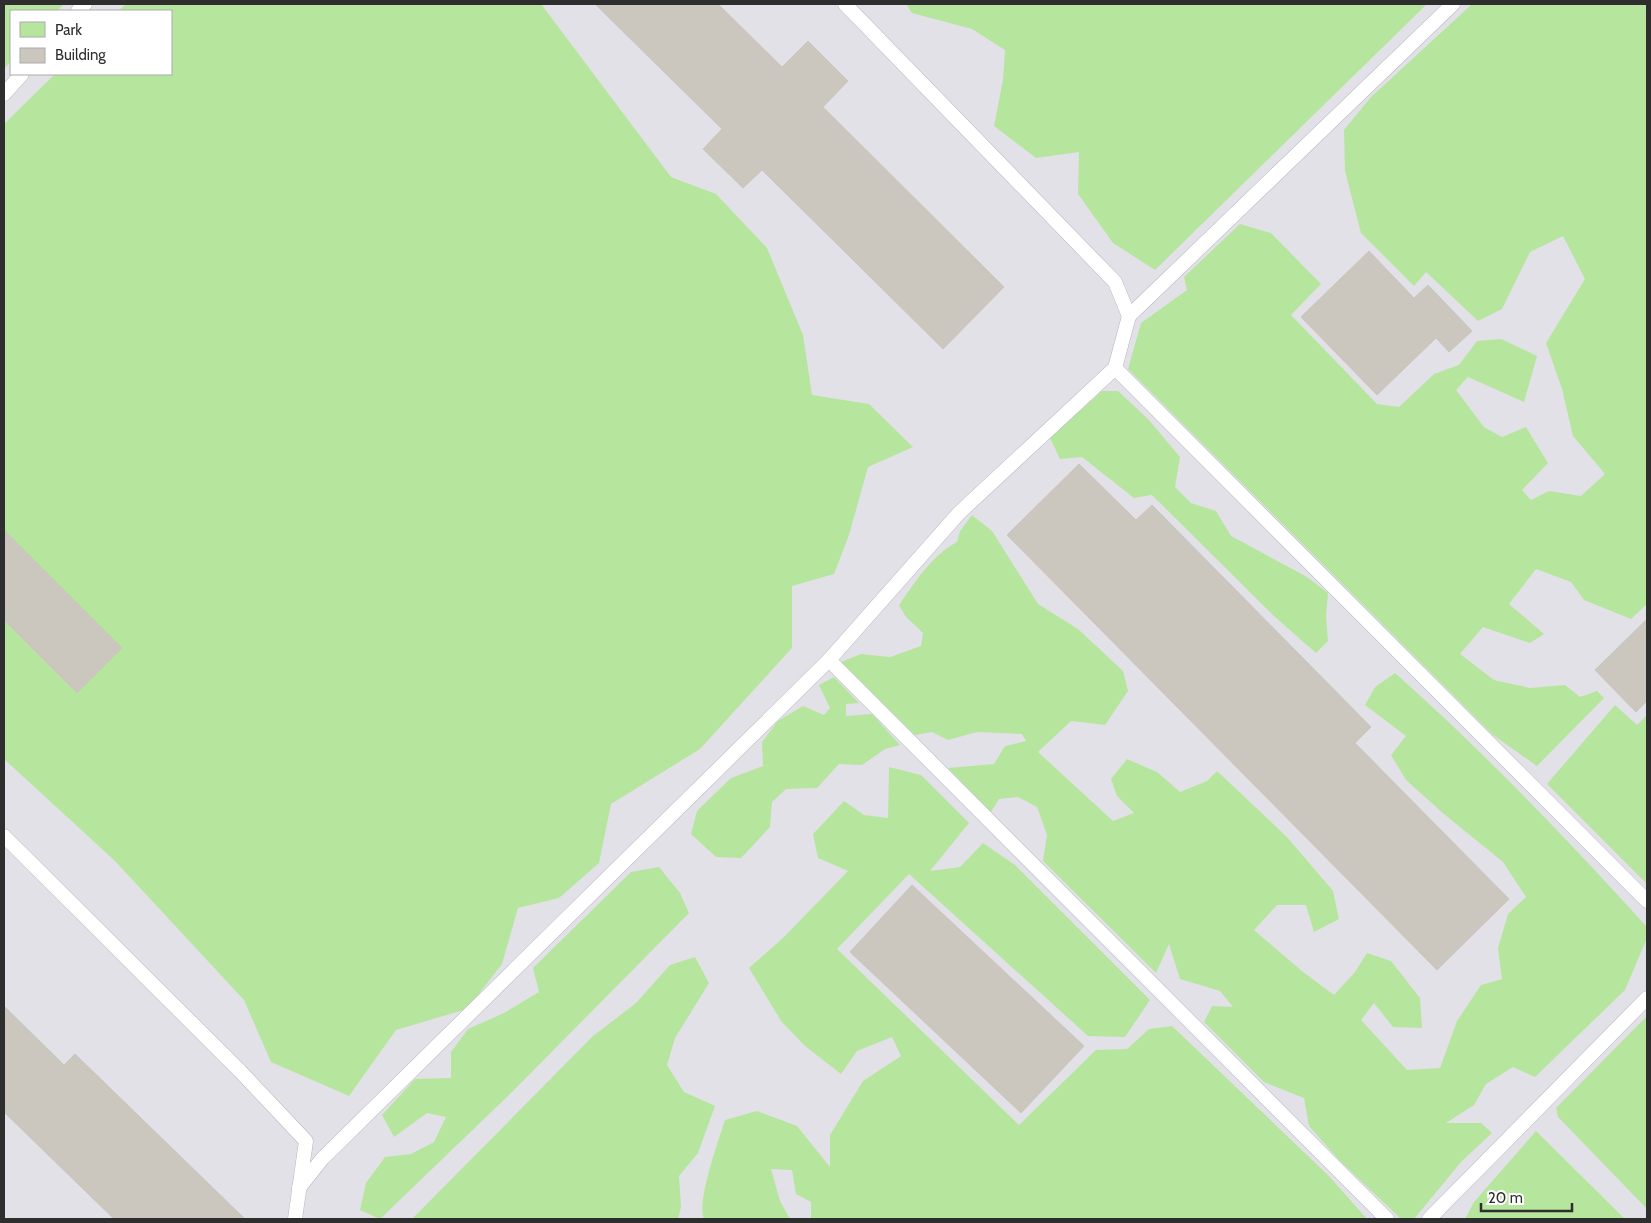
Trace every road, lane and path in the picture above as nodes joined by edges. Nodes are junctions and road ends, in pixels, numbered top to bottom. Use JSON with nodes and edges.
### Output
{"nodes":[{"id":1,"x":845,"y":4,"type":"edge"},
{"id":2,"x":1453,"y":4,"type":"edge"},
{"id":3,"x":21,"y":75,"type":"edge"},
{"id":4,"x":4,"y":94,"type":"edge"},
{"id":5,"x":1129,"y":316,"type":"junction"},
{"id":6,"x":1114,"y":368,"type":"junction"},
{"id":7,"x":828,"y":660,"type":"junction"},
{"id":8,"x":4,"y":836,"type":"edge"},
{"id":9,"x":1647,"y":901,"type":"edge"},
{"id":10,"x":1647,"y":998,"type":"edge"},
{"id":11,"x":300,"y":1188,"type":"junction"},
{"id":12,"x":295,"y":1219,"type":"edge"},
{"id":13,"x":1387,"y":1219,"type":"edge"},
{"id":14,"x":1429,"y":1219,"type":"edge"}],
"edges":[{"from":1,"to":5,"type":"lane"},
{"from":2,"to":5,"type":"lane"},
{"from":3,"to":4,"type":"lane"},
{"from":5,"to":6,"type":"lane"},
{"from":6,"to":7,"type":"lane"},
{"from":6,"to":9,"type":"lane"},
{"from":7,"to":11,"type":"lane"},
{"from":7,"to":13,"type":"lane"},
{"from":8,"to":11,"type":"lane"},
{"from":10,"to":14,"type":"lane"},
{"from":11,"to":12,"type":"lane"}]}
